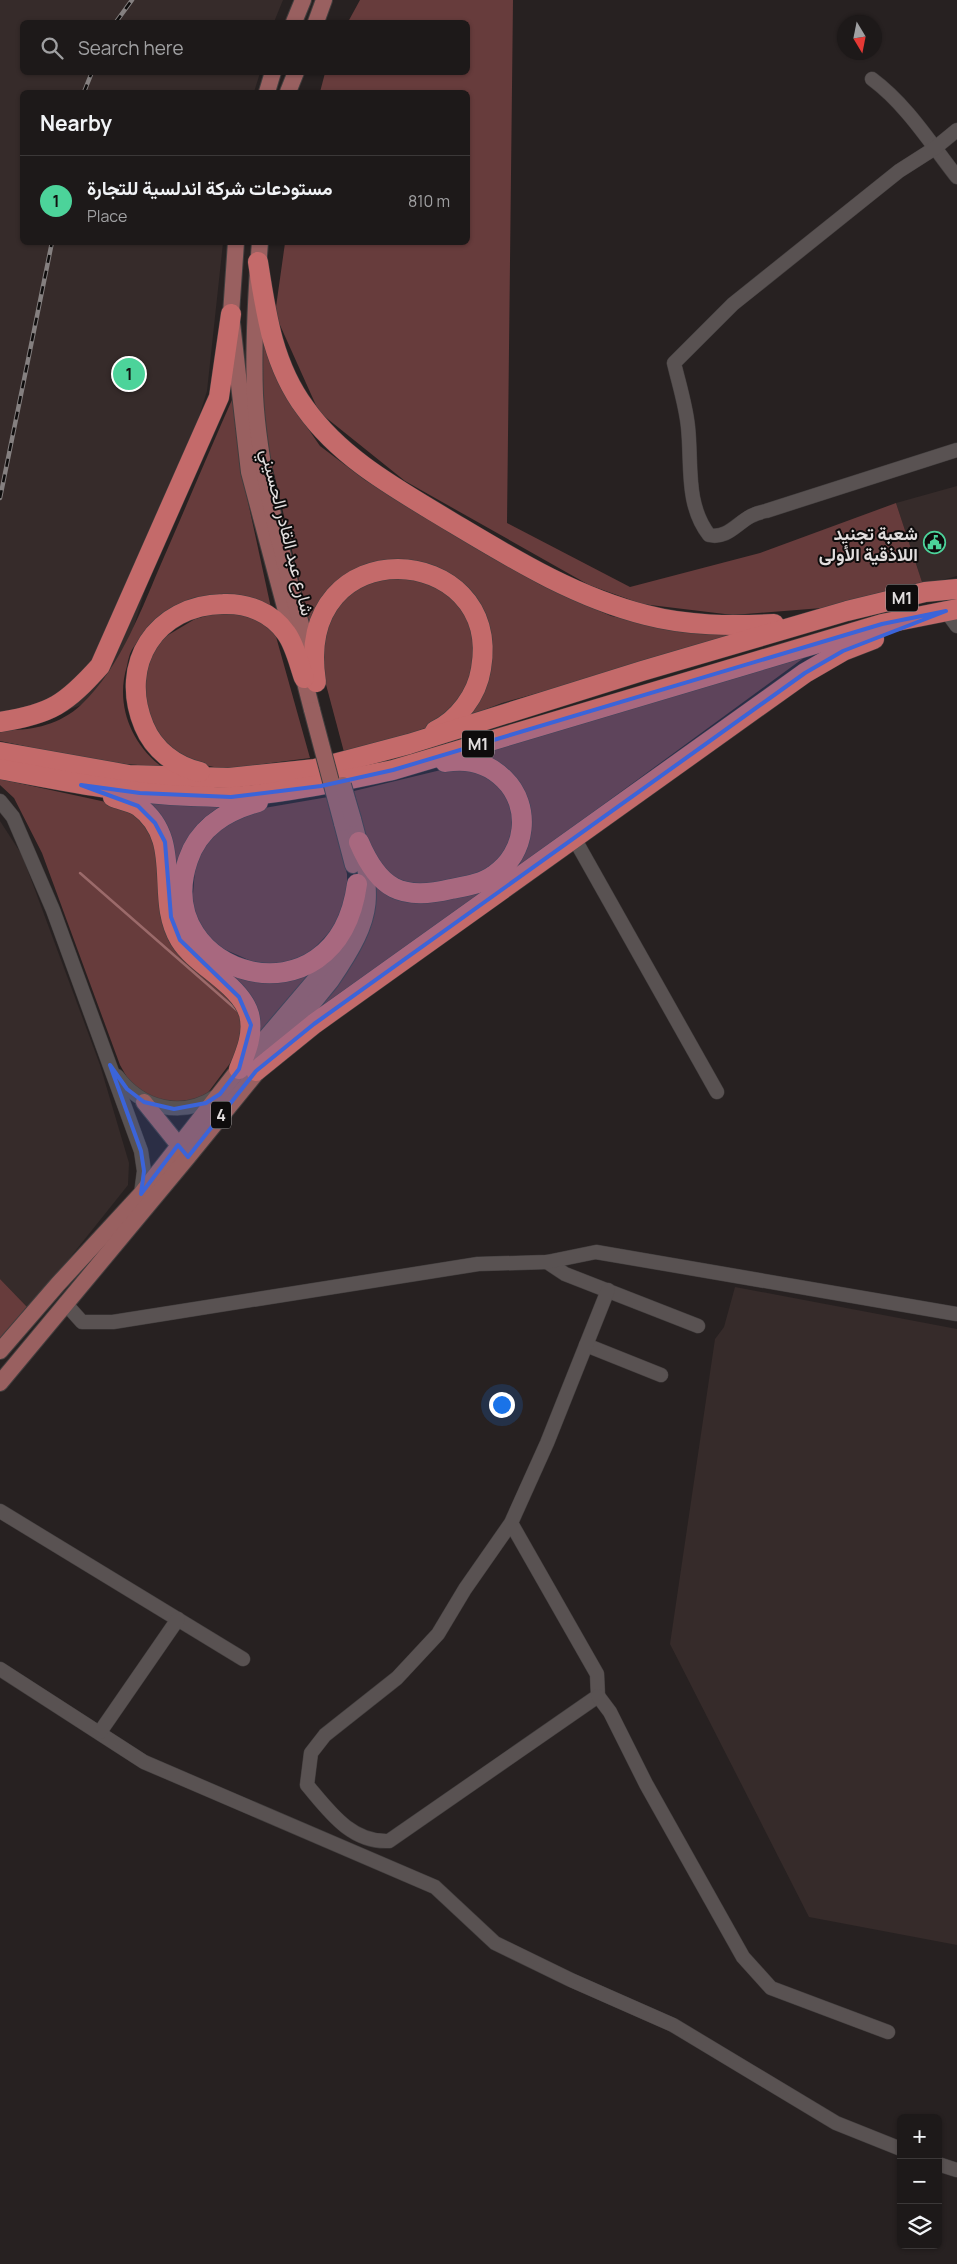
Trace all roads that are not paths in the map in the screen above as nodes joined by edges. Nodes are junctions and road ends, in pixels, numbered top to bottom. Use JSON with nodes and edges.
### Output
{"nodes":[{"id":1,"x":303,"y":0,"type":"edge"},
{"id":2,"x":324,"y":0,"type":"edge"},
{"id":3,"x":295,"y":20,"type":"edge"},
{"id":4,"x":317,"y":20,"type":"edge"},
{"id":5,"x":272,"y":75,"type":"edge"},
{"id":6,"x":295,"y":75,"type":"edge"},
{"id":7,"x":872,"y":79,"type":"dead end"},
{"id":8,"x":268,"y":90,"type":"edge"},
{"id":9,"x":289,"y":90,"type":"edge"},
{"id":10,"x":957,"y":130,"type":"edge"},
{"id":11,"x":935,"y":148,"type":"junction"},
{"id":12,"x":957,"y":177,"type":"edge"},
{"id":13,"x":236,"y":245,"type":"edge"},
{"id":14,"x":260,"y":245,"type":"edge"},
{"id":15,"x":258,"y":262,"type":"junction"},
{"id":16,"x":231,"y":314,"type":"junction"},
{"id":17,"x":957,"y":450,"type":"edge"},
{"id":18,"x":957,"y":589,"type":"edge"},
{"id":19,"x":847,"y":611,"type":"junction"},
{"id":20,"x":953,"y":616,"type":"edge"},
{"id":21,"x":310,"y":680,"type":"junction"},
{"id":22,"x":0,"y":722,"type":"edge"},
{"id":23,"x":409,"y":744,"type":"junction"},
{"id":24,"x":0,"y":752,"type":"edge"},
{"id":25,"x":0,"y":769,"type":"edge"},
{"id":26,"x":393,"y":770,"type":"junction"},
{"id":27,"x":229,"y":778,"type":"junction"},
{"id":28,"x":81,"y":784,"type":"junction"},
{"id":29,"x":322,"y":786,"type":"junction"},
{"id":30,"x":0,"y":801,"type":"edge"},
{"id":31,"x":347,"y":821,"type":"junction"},
{"id":32,"x":574,"y":838,"type":"junction"},
{"id":33,"x":359,"y":842,"type":"junction"},
{"id":34,"x":357,"y":884,"type":"junction"},
{"id":35,"x":110,"y":1065,"type":"junction"},
{"id":36,"x":248,"y":1070,"type":"junction"},
{"id":37,"x":717,"y":1092,"type":"dead end"},
{"id":38,"x":220,"y":1094,"type":"junction"},
{"id":39,"x":144,"y":1102,"type":"junction"},
{"id":40,"x":183,"y":1151,"type":"junction"},
{"id":41,"x":141,"y":1194,"type":"junction"},
{"id":42,"x":547,"y":1262,"type":"junction"},
{"id":43,"x":608,"y":1290,"type":"junction"},
{"id":44,"x":65,"y":1303,"type":"junction"},
{"id":45,"x":957,"y":1314,"type":"edge"},
{"id":46,"x":698,"y":1326,"type":"dead end"},
{"id":47,"x":586,"y":1345,"type":"junction"},
{"id":48,"x":0,"y":1351,"type":"edge"},
{"id":49,"x":661,"y":1375,"type":"dead end"},
{"id":50,"x":0,"y":1383,"type":"edge"},
{"id":51,"x":0,"y":1511,"type":"edge"},
{"id":52,"x":511,"y":1523,"type":"junction"},
{"id":53,"x":178,"y":1619,"type":"junction"},
{"id":54,"x":243,"y":1659,"type":"dead end"},
{"id":55,"x":0,"y":1669,"type":"edge"},
{"id":56,"x":598,"y":1696,"type":"junction"},
{"id":57,"x":100,"y":1732,"type":"junction"},
{"id":58,"x":888,"y":2032,"type":"dead end"},
{"id":59,"x":897,"y":2147,"type":"edge"},
{"id":60,"x":942,"y":2165,"type":"edge"},
{"id":61,"x":957,"y":2170,"type":"edge"}],
"edges":[{"from":1,"to":3,"type":"main road"},
{"from":2,"to":4,"type":"main road"},
{"from":5,"to":8,"type":"main road"},
{"from":6,"to":9,"type":"main road"},
{"from":7,"to":11,"type":"street"},
{"from":10,"to":11,"type":"street"},
{"from":11,"to":12,"type":"street"},
{"from":11,"to":17,"type":"street"},
{"from":13,"to":16,"type":"main road","name":"شارع عبد القادر الحسيني"},
{"from":14,"to":15,"type":"main road","name":"شارع عبد القادر الحسيني"},
{"from":15,"to":19,"type":"highway"},
{"from":15,"to":21,"type":"main road","name":"شارع عبد القادر الحسيني"},
{"from":16,"to":21,"type":"main road","name":"شارع عبد القادر الحسيني"},
{"from":16,"to":22,"type":"highway"},
{"from":18,"to":19,"type":"highway","number":"M1"},
{"from":19,"to":23,"type":"highway","number":"M1"},
{"from":20,"to":26,"type":"highway","number":"M1"},
{"from":20,"to":32,"type":"highway"},
{"from":21,"to":23,"type":"highway"},
{"from":21,"to":27,"type":"highway"},
{"from":21,"to":31,"type":"main road","name":"شارع عبد القادر الحسيني","bridge":true},
{"from":23,"to":27,"type":"highway","number":"M1"},
{"from":24,"to":27,"type":"highway","number":"M1"},
{"from":25,"to":28,"type":"highway","number":"M1"},
{"from":26,"to":29,"type":"highway","number":"M1"},
{"from":26,"to":33,"type":"highway"},
{"from":28,"to":29,"type":"highway","number":"M1"},
{"from":28,"to":36,"type":"highway"},
{"from":29,"to":34,"type":"highway"},
{"from":30,"to":35,"type":"street"},
{"from":31,"to":33,"type":"main road","number":"4"},
{"from":31,"to":34,"type":"main road","number":"4"},
{"from":32,"to":36,"type":"highway"},
{"from":32,"to":37,"type":"street"},
{"from":33,"to":36,"type":"main road","number":"4"},
{"from":34,"to":36,"type":"main road","number":"4"},
{"from":35,"to":39,"type":"street"},
{"from":35,"to":41,"type":"street"},
{"from":36,"to":38,"type":"main road","number":"4"},
{"from":36,"to":40,"type":"main road","number":"4"},
{"from":38,"to":39,"type":"street"},
{"from":38,"to":40,"type":"main road","number":"4"},
{"from":39,"to":40,"type":"main road"},
{"from":40,"to":41,"type":"main road","number":"4"},
{"from":40,"to":44,"type":"main road","number":"4"},
{"from":41,"to":48,"type":"main road","number":"4"},
{"from":42,"to":43,"type":"street"},
{"from":42,"to":44,"type":"street"},
{"from":42,"to":45,"type":"street"},
{"from":43,"to":46,"type":"street"},
{"from":43,"to":47,"type":"street"},
{"from":44,"to":50,"type":"main road","number":"4"},
{"from":47,"to":49,"type":"street"},
{"from":47,"to":52,"type":"street"},
{"from":51,"to":53,"type":"street"},
{"from":52,"to":56,"type":"street"},
{"from":52,"to":56,"type":"street"},
{"from":53,"to":54,"type":"street"},
{"from":53,"to":57,"type":"street"},
{"from":55,"to":57,"type":"street"},
{"from":56,"to":58,"type":"street"},
{"from":57,"to":59,"type":"street"},
{"from":60,"to":61,"type":"street"}]}
